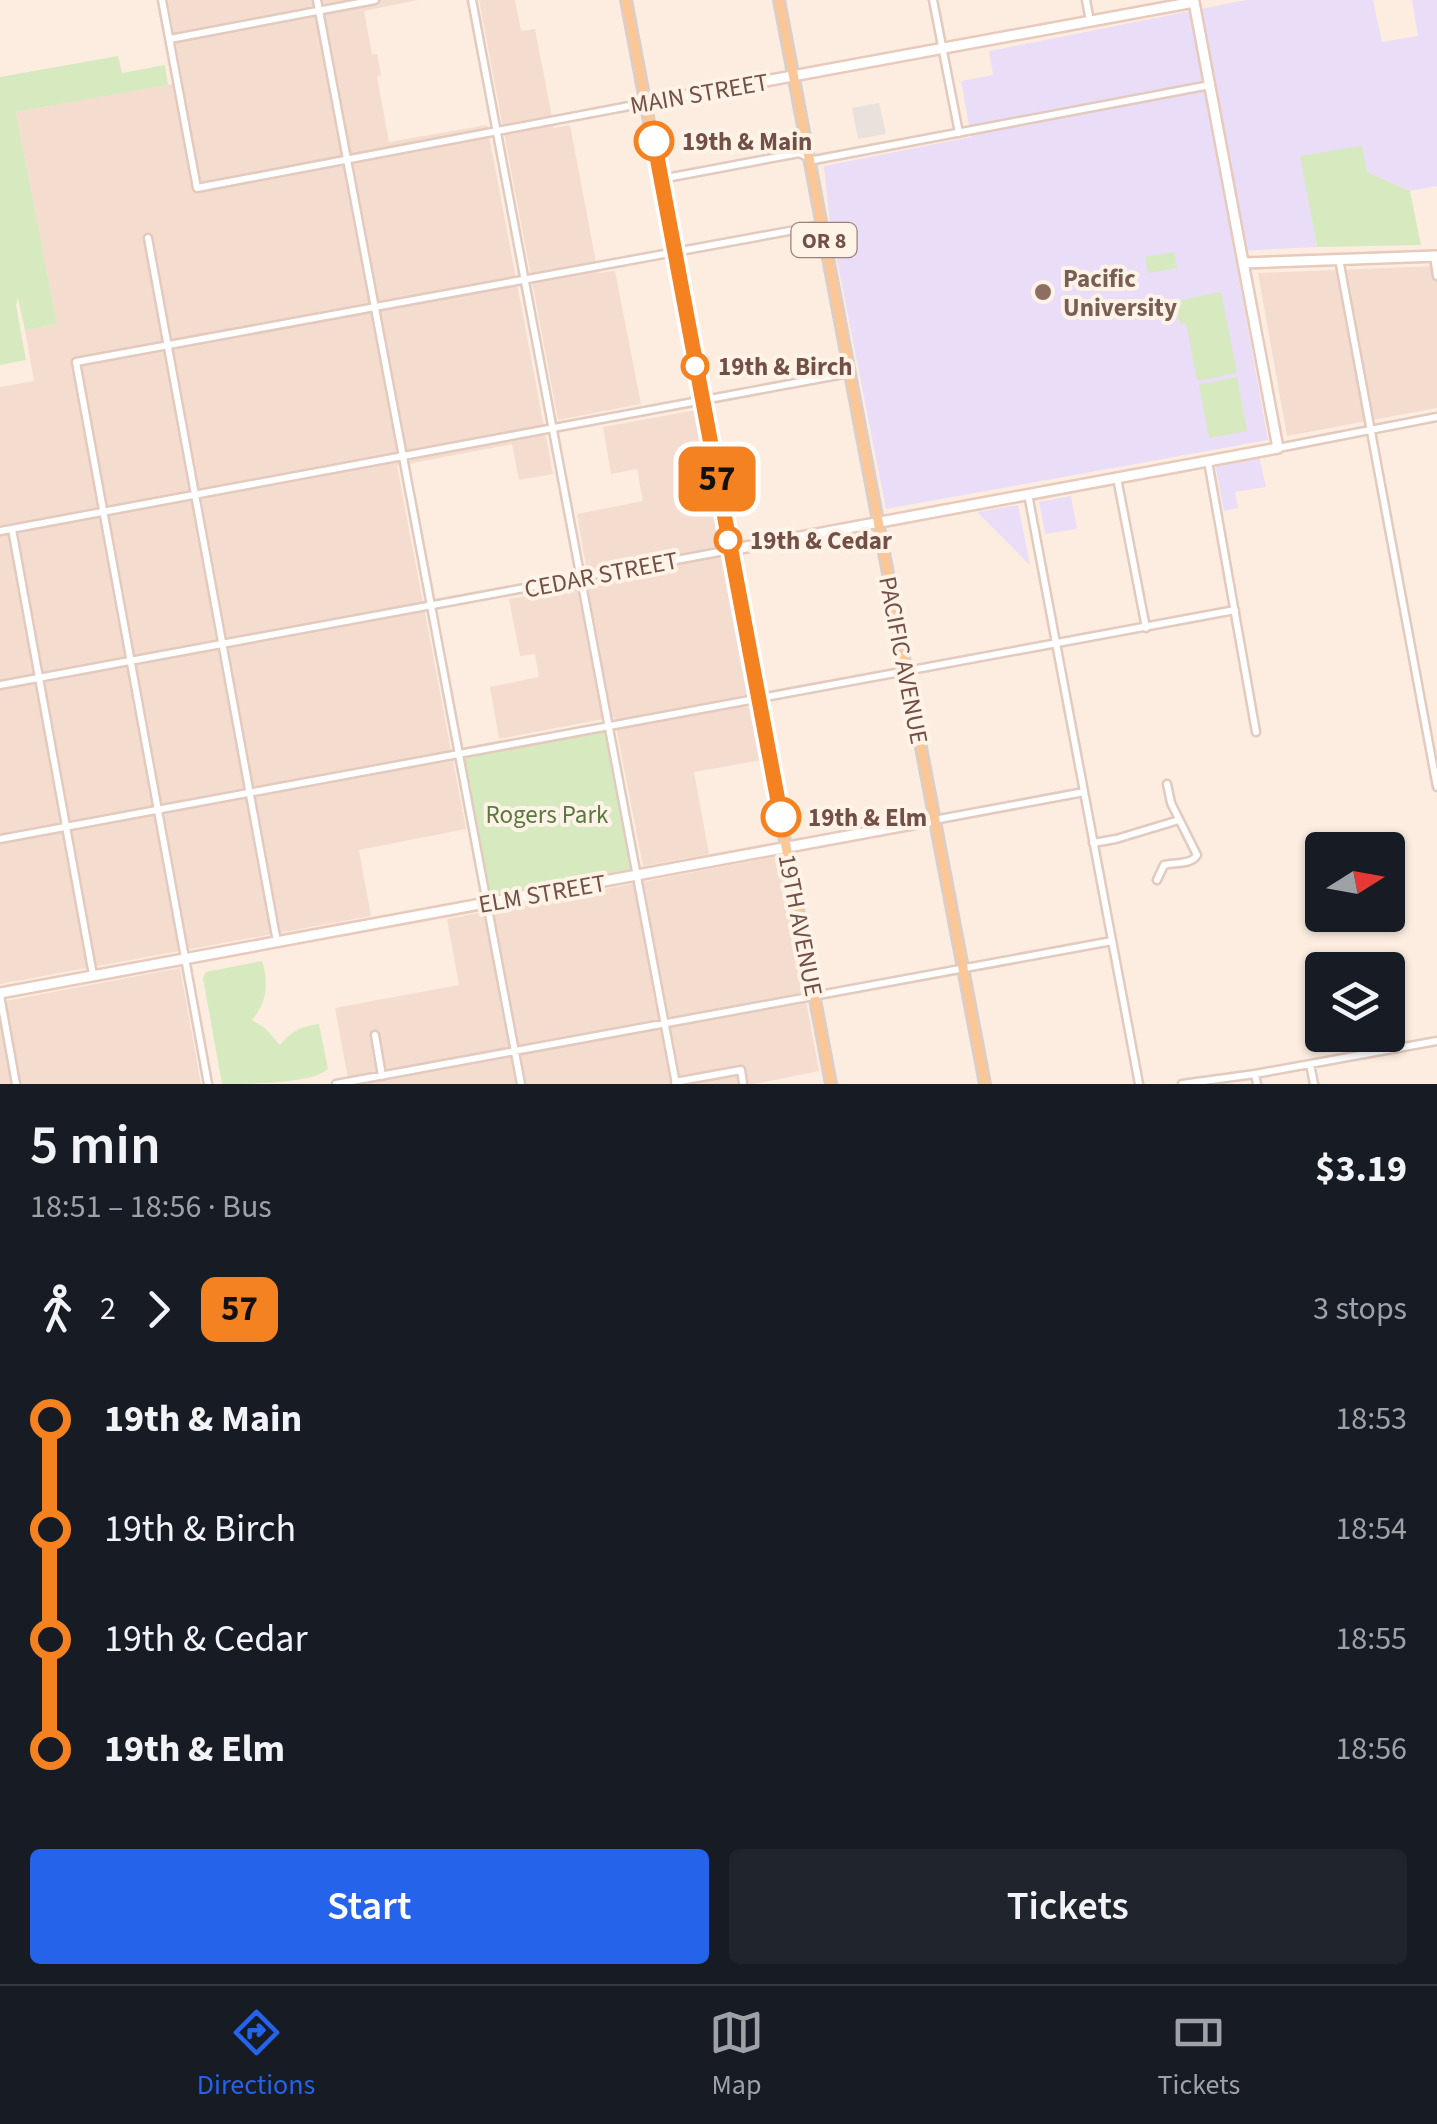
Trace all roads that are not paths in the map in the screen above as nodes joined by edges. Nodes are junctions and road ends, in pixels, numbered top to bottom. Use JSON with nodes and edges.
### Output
{"nodes":[{"id":1,"x":162,"y":0,"type":"edge"},
{"id":2,"x":317,"y":0,"type":"edge"},
{"id":3,"x":375,"y":0,"type":"edge"},
{"id":4,"x":472,"y":0,"type":"edge"},
{"id":5,"x":626,"y":0,"type":"edge"},
{"id":6,"x":779,"y":0,"type":"edge"},
{"id":7,"x":933,"y":0,"type":"edge"},
{"id":8,"x":1086,"y":0,"type":"edge"},
{"id":9,"x":1198,"y":1,"type":"edge"},
{"id":10,"x":319,"y":10,"type":"junction"},
{"id":11,"x":1090,"y":21,"type":"junction"},
{"id":12,"x":170,"y":39,"type":"junction"},
{"id":13,"x":942,"y":49,"type":"junction"},
{"id":14,"x":793,"y":76,"type":"junction"},
{"id":15,"x":1210,"y":85,"type":"junction"},
{"id":16,"x":646,"y":103,"type":"junction"},
{"id":17,"x":496,"y":130,"type":"junction"},
{"id":18,"x":959,"y":133,"type":"junction"},
{"id":19,"x":808,"y":157,"type":"junction"},
{"id":20,"x":347,"y":158,"type":"junction"},
{"id":21,"x":661,"y":178,"type":"junction"},
{"id":22,"x":822,"y":225,"type":"junction"},
{"id":23,"x":148,"y":238,"type":"dead end"},
{"id":24,"x":674,"y":252,"type":"junction"},
{"id":25,"x":1435,"y":256,"type":"edge"},
{"id":26,"x":1339,"y":259,"type":"junction"},
{"id":27,"x":1244,"y":263,"type":"junction"},
{"id":28,"x":1437,"y":276,"type":"edge"},
{"id":29,"x":524,"y":280,"type":"junction"},
{"id":30,"x":375,"y":308,"type":"junction"},
{"id":31,"x":167,"y":345,"type":"junction"},
{"id":32,"x":850,"y":374,"type":"junction"},
{"id":33,"x":702,"y":401,"type":"junction"},
{"id":34,"x":1437,"y":417,"type":"edge"},
{"id":35,"x":552,"y":428,"type":"junction"},
{"id":36,"x":1371,"y":429,"type":"junction"},
{"id":37,"x":1278,"y":448,"type":"junction"},
{"id":38,"x":404,"y":456,"type":"junction"},
{"id":39,"x":1208,"y":460,"type":"junction"},
{"id":40,"x":1117,"y":478,"type":"junction"},
{"id":41,"x":1028,"y":494,"type":"junction"},
{"id":42,"x":195,"y":495,"type":"junction"},
{"id":43,"x":103,"y":512,"type":"junction"},
{"id":44,"x":878,"y":522,"type":"junction"},
{"id":45,"x":12,"y":529,"type":"junction"},
{"id":46,"x":0,"y":531,"type":"edge"},
{"id":47,"x":730,"y":550,"type":"junction"},
{"id":48,"x":580,"y":579,"type":"junction"},
{"id":49,"x":431,"y":606,"type":"junction"},
{"id":50,"x":1235,"y":610,"type":"junction"},
{"id":51,"x":1146,"y":628,"type":"junction"},
{"id":52,"x":222,"y":643,"type":"junction"},
{"id":53,"x":1056,"y":645,"type":"junction"},
{"id":54,"x":130,"y":661,"type":"junction"},
{"id":55,"x":906,"y":672,"type":"junction"},
{"id":56,"x":40,"y":678,"type":"junction"},
{"id":57,"x":0,"y":685,"type":"edge"},
{"id":58,"x":758,"y":699,"type":"junction"},
{"id":59,"x":608,"y":728,"type":"junction"},
{"id":60,"x":1256,"y":732,"type":"dead end"},
{"id":61,"x":460,"y":755,"type":"junction"},
{"id":62,"x":1167,"y":784,"type":"dead end"},
{"id":63,"x":1437,"y":786,"type":"edge"},
{"id":64,"x":1084,"y":792,"type":"junction"},
{"id":65,"x":249,"y":793,"type":"junction"},
{"id":66,"x":157,"y":809,"type":"junction"},
{"id":67,"x":934,"y":820,"type":"junction"},
{"id":68,"x":1179,"y":820,"type":"junction"},
{"id":69,"x":66,"y":827,"type":"junction"},
{"id":70,"x":0,"y":838,"type":"edge"},
{"id":71,"x":1094,"y":844,"type":"junction"},
{"id":72,"x":786,"y":846,"type":"junction"},
{"id":73,"x":636,"y":876,"type":"junction"},
{"id":74,"x":1156,"y":880,"type":"dead end"},
{"id":75,"x":487,"y":902,"type":"junction"},
{"id":76,"x":1112,"y":941,"type":"junction"},
{"id":77,"x":277,"y":942,"type":"junction"},
{"id":78,"x":184,"y":959,"type":"junction"},
{"id":79,"x":962,"y":969,"type":"junction"},
{"id":80,"x":94,"y":975,"type":"junction"},
{"id":81,"x":0,"y":994,"type":"edge"},
{"id":82,"x":814,"y":995,"type":"junction"},
{"id":83,"x":665,"y":1025,"type":"junction"},
{"id":84,"x":375,"y":1035,"type":"dead end"},
{"id":85,"x":1437,"y":1040,"type":"edge"},
{"id":86,"x":515,"y":1052,"type":"junction"},
{"id":87,"x":1310,"y":1064,"type":"junction"},
{"id":88,"x":1255,"y":1074,"type":"junction"},
{"id":89,"x":382,"y":1076,"type":"junction"},
{"id":90,"x":676,"y":1083,"type":"edge"},
{"id":91,"x":743,"y":1083,"type":"edge"},
{"id":92,"x":16,"y":1084,"type":"edge"},
{"id":93,"x":208,"y":1084,"type":"edge"},
{"id":94,"x":336,"y":1084,"type":"edge"},
{"id":95,"x":522,"y":1084,"type":"edge"},
{"id":96,"x":831,"y":1084,"type":"edge"},
{"id":97,"x":984,"y":1084,"type":"edge"},
{"id":98,"x":1139,"y":1084,"type":"edge"},
{"id":99,"x":1182,"y":1084,"type":"edge"},
{"id":100,"x":1257,"y":1084,"type":"edge"},
{"id":101,"x":1314,"y":1084,"type":"edge"}],
"edges":[{"from":1,"to":12,"type":"street"},
{"from":2,"to":10,"type":"street"},
{"from":3,"to":10,"type":"street"},
{"from":4,"to":17,"type":"street"},
{"from":5,"to":16,"type":"main road","name":"19TH AVENUE"},
{"from":6,"to":14,"type":"main road","name":"PACIFIC AVENUE","number":"OR 8"},
{"from":7,"to":13,"type":"street"},
{"from":8,"to":11,"type":"street"},
{"from":9,"to":11,"type":"street","name":"MAIN STREET"},
{"from":9,"to":15,"type":"street"},
{"from":10,"to":12,"type":"street"},
{"from":10,"to":20,"type":"street"},
{"from":11,"to":13,"type":"street","name":"MAIN STREET"},
{"from":12,"to":20,"type":"street","name":"MAIN STREET"},
{"from":13,"to":14,"type":"street","name":"MAIN STREET"},
{"from":13,"to":18,"type":"street"},
{"from":14,"to":16,"type":"street","name":"MAIN STREET"},
{"from":14,"to":19,"type":"main road","name":"PACIFIC AVENUE","number":"OR 8"},
{"from":15,"to":18,"type":"street"},
{"from":15,"to":27,"type":"street"},
{"from":16,"to":17,"type":"street","name":"MAIN STREET"},
{"from":16,"to":21,"type":"main road","name":"19TH AVENUE"},
{"from":17,"to":20,"type":"street","name":"MAIN STREET"},
{"from":17,"to":29,"type":"street"},
{"from":18,"to":19,"type":"street"},
{"from":19,"to":21,"type":"street"},
{"from":19,"to":22,"type":"main road","name":"PACIFIC AVENUE","number":"OR 8"},
{"from":20,"to":30,"type":"street"},
{"from":21,"to":24,"type":"main road","name":"19TH AVENUE"},
{"from":22,"to":24,"type":"street"},
{"from":22,"to":32,"type":"main road","name":"PACIFIC AVENUE","number":"OR 8"},
{"from":23,"to":31,"type":"street"},
{"from":24,"to":29,"type":"street"},
{"from":24,"to":33,"type":"main road","name":"19TH AVENUE"},
{"from":25,"to":26,"type":"street"},
{"from":25,"to":28,"type":"street"},
{"from":26,"to":27,"type":"street"},
{"from":26,"to":36,"type":"street"},
{"from":27,"to":37,"type":"street"},
{"from":29,"to":30,"type":"street"},
{"from":29,"to":35,"type":"street"},
{"from":30,"to":31,"type":"street"},
{"from":30,"to":38,"type":"street"},
{"from":31,"to":42,"type":"street"},
{"from":31,"to":43,"type":"street"},
{"from":32,"to":33,"type":"street"},
{"from":32,"to":44,"type":"main road","name":"PACIFIC AVENUE","number":"OR 8"},
{"from":33,"to":35,"type":"street"},
{"from":33,"to":47,"type":"main road","name":"19TH AVENUE"},
{"from":34,"to":36,"type":"street","name":"CEDAR STREET"},
{"from":35,"to":38,"type":"street"},
{"from":35,"to":48,"type":"street"},
{"from":36,"to":37,"type":"street","name":"CEDAR STREET"},
{"from":36,"to":63,"type":"street"},
{"from":37,"to":39,"type":"street","name":"CEDAR STREET"},
{"from":38,"to":42,"type":"street"},
{"from":38,"to":49,"type":"street"},
{"from":39,"to":40,"type":"street","name":"CEDAR STREET"},
{"from":39,"to":50,"type":"street"},
{"from":40,"to":41,"type":"street","name":"CEDAR STREET"},
{"from":40,"to":51,"type":"street"},
{"from":41,"to":44,"type":"street","name":"CEDAR STREET"},
{"from":41,"to":53,"type":"street"},
{"from":42,"to":43,"type":"street"},
{"from":42,"to":52,"type":"street"},
{"from":43,"to":45,"type":"street"},
{"from":43,"to":54,"type":"street"},
{"from":44,"to":47,"type":"street","name":"CEDAR STREET"},
{"from":44,"to":55,"type":"main road","name":"PACIFIC AVENUE","number":"OR 8"},
{"from":45,"to":46,"type":"street"},
{"from":45,"to":56,"type":"street"},
{"from":47,"to":48,"type":"street","name":"CEDAR STREET"},
{"from":47,"to":58,"type":"main road","name":"19TH AVENUE"},
{"from":48,"to":49,"type":"street","name":"CEDAR STREET"},
{"from":48,"to":59,"type":"street"},
{"from":49,"to":52,"type":"street","name":"CEDAR STREET"},
{"from":49,"to":61,"type":"street"},
{"from":50,"to":51,"type":"street"},
{"from":50,"to":60,"type":"street"},
{"from":51,"to":53,"type":"street"},
{"from":52,"to":54,"type":"street","name":"CEDAR STREET"},
{"from":52,"to":65,"type":"street"},
{"from":53,"to":55,"type":"street"},
{"from":53,"to":64,"type":"street"},
{"from":54,"to":56,"type":"street","name":"CEDAR STREET"},
{"from":54,"to":66,"type":"street"},
{"from":55,"to":58,"type":"street"},
{"from":55,"to":67,"type":"main road","name":"PACIFIC AVENUE","number":"OR 8"},
{"from":56,"to":57,"type":"street","name":"CEDAR STREET"},
{"from":56,"to":69,"type":"street"},
{"from":58,"to":59,"type":"street"},
{"from":58,"to":72,"type":"main road","name":"19TH AVENUE"},
{"from":59,"to":61,"type":"street"},
{"from":59,"to":73,"type":"street"},
{"from":61,"to":65,"type":"street"},
{"from":61,"to":75,"type":"street"},
{"from":62,"to":68,"type":"street"},
{"from":64,"to":67,"type":"street","name":"ELM STREET"},
{"from":64,"to":71,"type":"street"},
{"from":65,"to":66,"type":"street"},
{"from":65,"to":77,"type":"street"},
{"from":66,"to":69,"type":"street"},
{"from":66,"to":78,"type":"street"},
{"from":67,"to":72,"type":"street","name":"ELM STREET"},
{"from":67,"to":79,"type":"main road","name":"PACIFIC AVENUE","number":"OR 8"},
{"from":68,"to":71,"type":"street"},
{"from":68,"to":74,"type":"street"},
{"from":69,"to":70,"type":"street"},
{"from":69,"to":80,"type":"street"},
{"from":71,"to":76,"type":"street"},
{"from":72,"to":73,"type":"street","name":"ELM STREET"},
{"from":72,"to":82,"type":"main road","name":"19TH AVENUE"},
{"from":73,"to":75,"type":"street","name":"ELM STREET"},
{"from":73,"to":83,"type":"street"},
{"from":75,"to":77,"type":"street","name":"ELM STREET"},
{"from":75,"to":86,"type":"street"},
{"from":76,"to":79,"type":"street"},
{"from":76,"to":98,"type":"street"},
{"from":77,"to":78,"type":"street","name":"ELM STREET"},
{"from":78,"to":80,"type":"street","name":"ELM STREET"},
{"from":78,"to":93,"type":"street"},
{"from":79,"to":82,"type":"street"},
{"from":79,"to":97,"type":"main road","name":"PACIFIC AVENUE","number":"OR 8"},
{"from":80,"to":81,"type":"street","name":"ELM STREET"},
{"from":81,"to":92,"type":"street"},
{"from":82,"to":83,"type":"street"},
{"from":82,"to":96,"type":"main road","name":"19TH AVENUE"},
{"from":83,"to":86,"type":"street"},
{"from":83,"to":90,"type":"street"},
{"from":84,"to":89,"type":"street"},
{"from":85,"to":87,"type":"street"},
{"from":86,"to":89,"type":"street"},
{"from":86,"to":95,"type":"street"},
{"from":87,"to":88,"type":"street"},
{"from":87,"to":101,"type":"street"},
{"from":88,"to":99,"type":"street"},
{"from":88,"to":100,"type":"street"},
{"from":89,"to":94,"type":"street"},
{"from":90,"to":91,"type":"street"}]}
